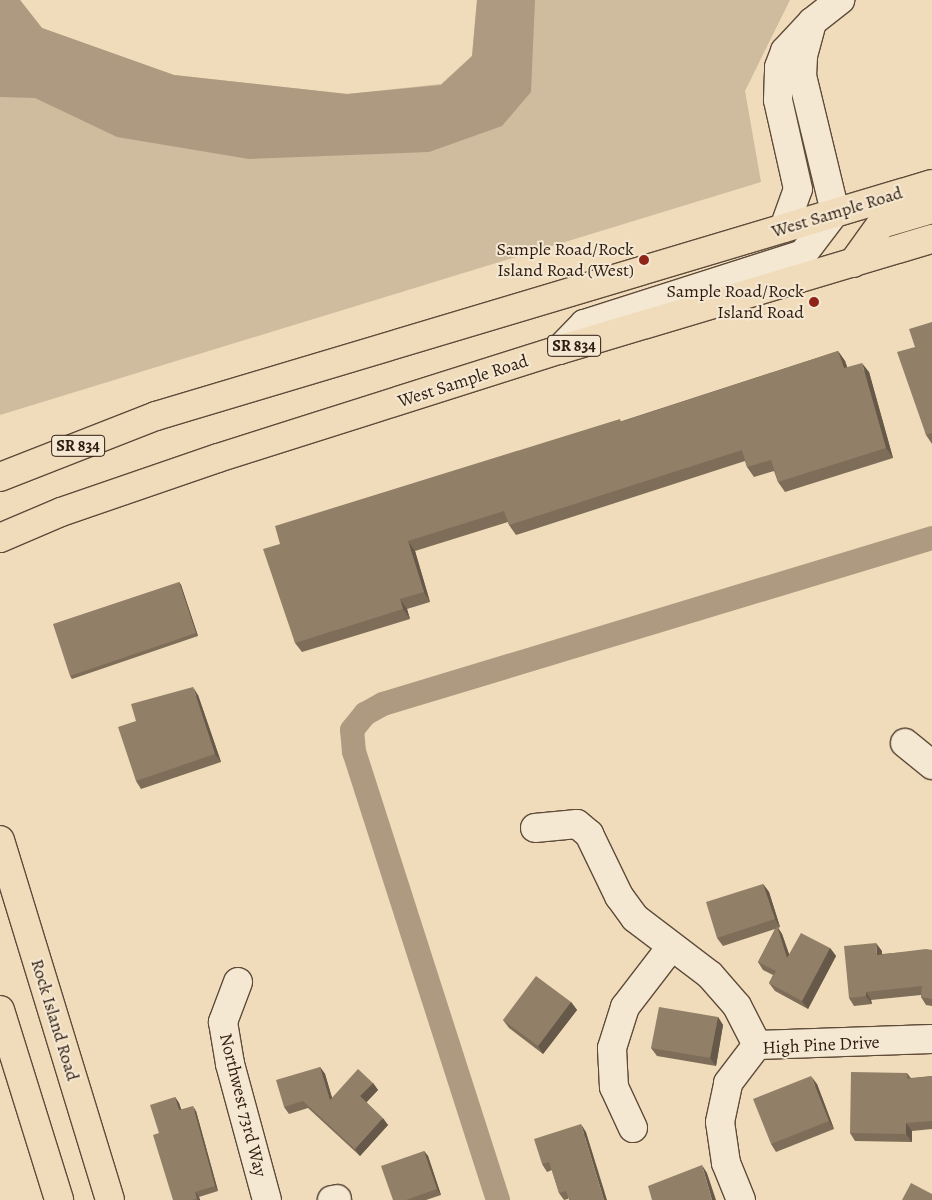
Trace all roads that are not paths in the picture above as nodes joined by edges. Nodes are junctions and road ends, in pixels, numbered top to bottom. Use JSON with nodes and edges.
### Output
{"nodes":[{"id":1,"x":840,"y":0,"type":"edge"},
{"id":2,"x":812,"y":22,"type":"junction"},
{"id":3,"x":932,"y":184,"type":"edge"},
{"id":4,"x":932,"y":209,"type":"edge"},
{"id":5,"x":836,"y":212,"type":"junction"},
{"id":6,"x":784,"y":228,"type":"junction"},
{"id":7,"x":932,"y":239,"type":"edge"},
{"id":8,"x":853,"y":263,"type":"junction"},
{"id":9,"x":559,"y":350,"type":"junction"},
{"id":10,"x":0,"y":477,"type":"edge"},
{"id":11,"x":0,"y":538,"type":"edge"},
{"id":12,"x":905,"y":743,"type":"dead end"},
{"id":13,"x":932,"y":765,"type":"edge"},
{"id":14,"x":535,"y":828,"type":"dead end"},
{"id":15,"x":0,"y":840,"type":"edge"},
{"id":16,"x":671,"y":947,"type":"junction"},
{"id":17,"x":238,"y":982,"type":"dead end"},
{"id":18,"x":0,"y":1010,"type":"edge"},
{"id":19,"x":932,"y":1039,"type":"edge"},
{"id":20,"x":757,"y":1045,"type":"junction"},
{"id":21,"x":633,"y":1128,"type":"dead end"},
{"id":22,"x":59,"y":1200,"type":"edge"},
{"id":23,"x":110,"y":1200,"type":"edge"},
{"id":24,"x":267,"y":1200,"type":"edge"},
{"id":25,"x":742,"y":1200,"type":"edge"}],
"edges":[{"from":1,"to":2,"type":"street"},
{"from":2,"to":5,"type":"street"},
{"from":2,"to":6,"type":"street"},
{"from":3,"to":5,"type":"main road","name":"West Sample Road","number":"SR 834"},
{"from":4,"to":8,"type":"main road"},
{"from":5,"to":6,"type":"main road","name":"West Sample Road","number":"SR 834"},
{"from":5,"to":9,"type":"street"},
{"from":6,"to":10,"type":"main road","name":"West Sample Road","number":"SR 834"},
{"from":7,"to":8,"type":"main road","name":"West Sample Road","number":"SR 834"},
{"from":8,"to":9,"type":"main road","name":"West Sample Road","number":"SR 834"},
{"from":9,"to":11,"type":"main road","name":"West Sample Road","number":"SR 834"},
{"from":12,"to":13,"type":"street"},
{"from":14,"to":16,"type":"street"},
{"from":15,"to":23,"type":"main road","name":"Rock Island Road"},
{"from":16,"to":20,"type":"street"},
{"from":16,"to":21,"type":"street"},
{"from":17,"to":24,"type":"street","name":"Northwest 73rd Way"},
{"from":18,"to":22,"type":"main road"},
{"from":19,"to":20,"type":"street","name":"High Pine Drive"},
{"from":20,"to":25,"type":"street","name":"High Pine Drive"}]}
